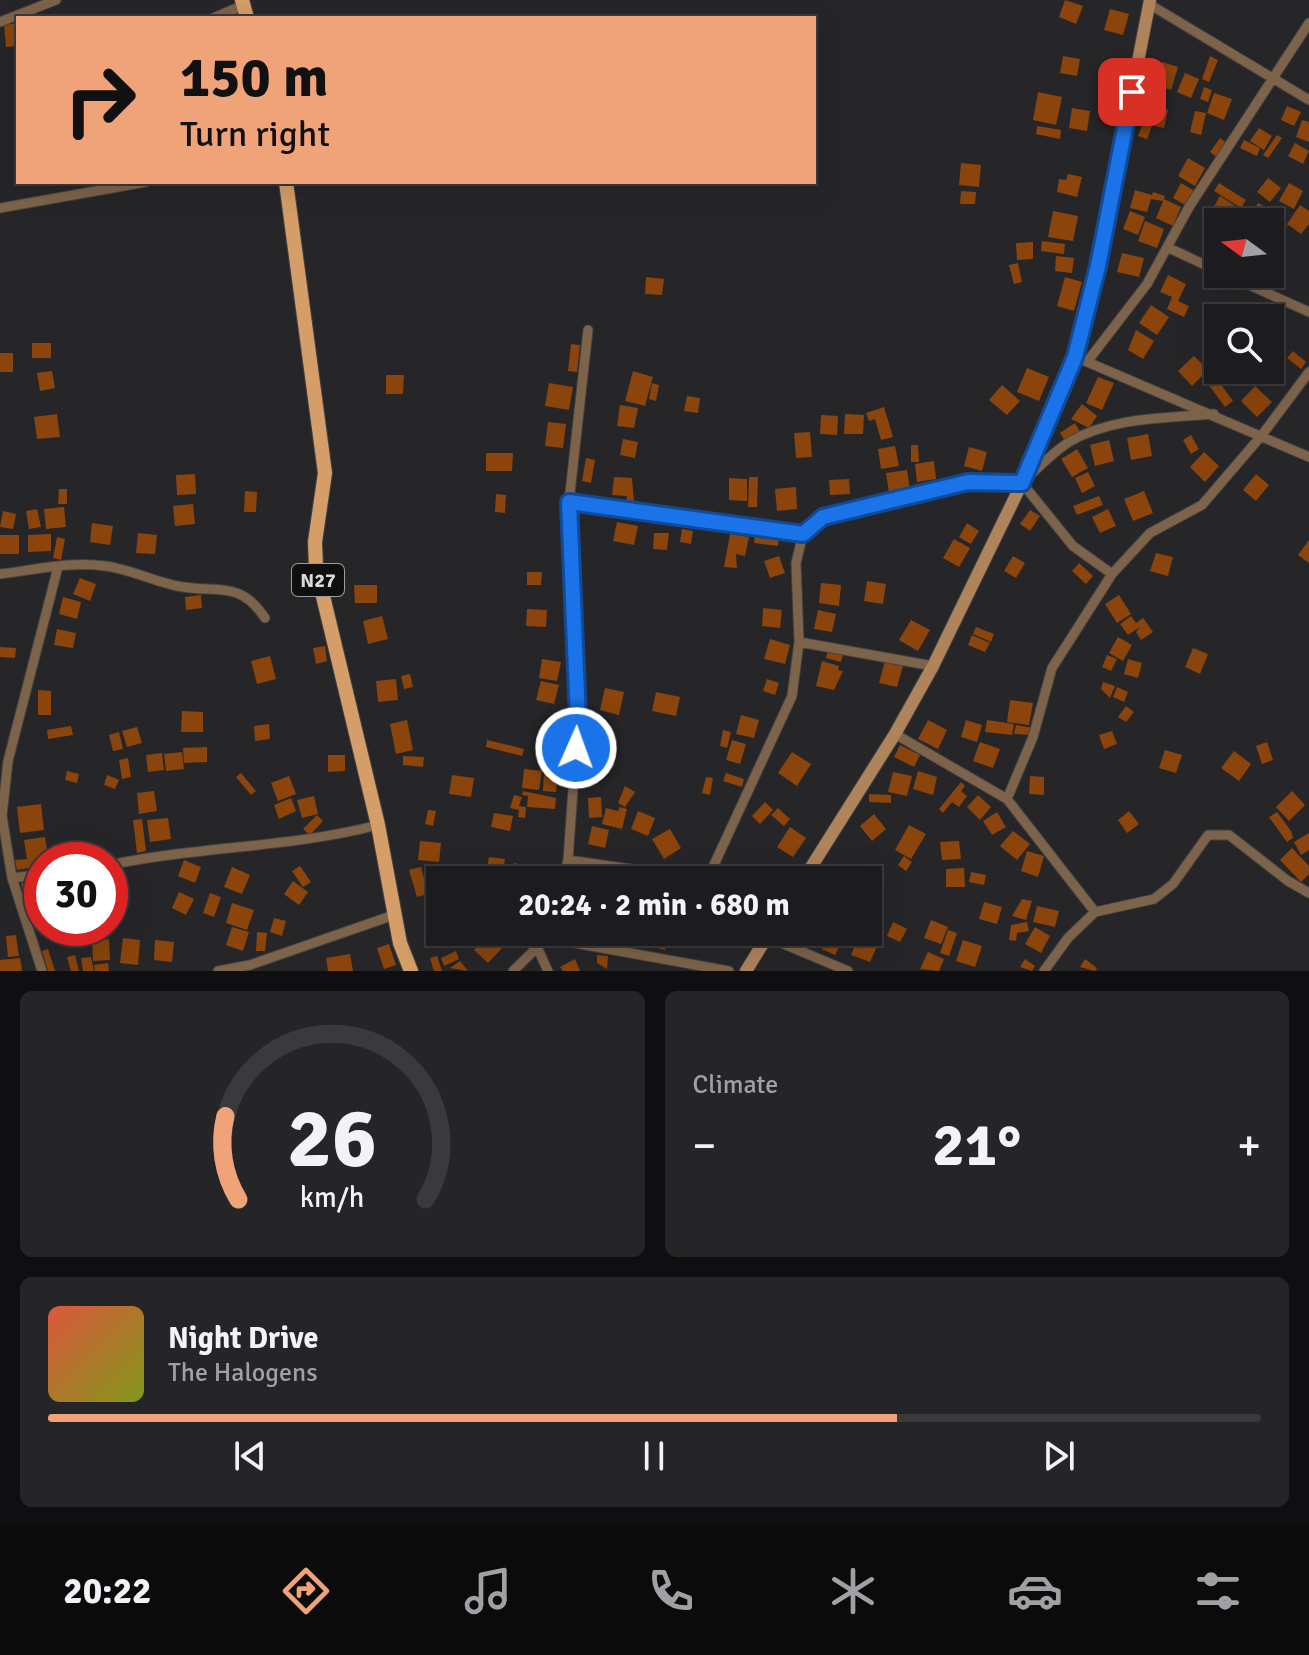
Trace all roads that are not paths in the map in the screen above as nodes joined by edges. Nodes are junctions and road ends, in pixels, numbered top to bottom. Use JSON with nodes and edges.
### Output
{"nodes":[{"id":1,"x":56,"y":0,"type":"edge"},
{"id":2,"x":1149,"y":2,"type":"edge"},
{"id":3,"x":244,"y":8,"type":"edge"},
{"id":4,"x":219,"y":16,"type":"edge"},
{"id":5,"x":0,"y":22,"type":"edge"},
{"id":6,"x":1309,"y":23,"type":"edge"},
{"id":7,"x":1273,"y":78,"type":"junction"},
{"id":8,"x":1309,"y":100,"type":"edge"},
{"id":9,"x":135,"y":184,"type":"edge"},
{"id":10,"x":286,"y":184,"type":"edge"},
{"id":11,"x":0,"y":208,"type":"edge"},
{"id":12,"x":1169,"y":248,"type":"junction"},
{"id":13,"x":1204,"y":264,"type":"edge"},
{"id":14,"x":1256,"y":288,"type":"edge"},
{"id":15,"x":1309,"y":312,"type":"edge"},
{"id":16,"x":588,"y":330,"type":"dead end"},
{"id":17,"x":1081,"y":359,"type":"junction"},
{"id":18,"x":1309,"y":372,"type":"edge"},
{"id":19,"x":1214,"y":414,"type":"junction"},
{"id":20,"x":1262,"y":435,"type":"junction"},
{"id":21,"x":1309,"y":457,"type":"edge"},
{"id":22,"x":1022,"y":483,"type":"junction"},
{"id":23,"x":569,"y":502,"type":"junction"},
{"id":24,"x":803,"y":534,"type":"junction"},
{"id":25,"x":58,"y":567,"type":"junction"},
{"id":26,"x":0,"y":574,"type":"edge"},
{"id":27,"x":1112,"y":574,"type":"junction"},
{"id":28,"x":265,"y":618,"type":"dead end"},
{"id":29,"x":799,"y":642,"type":"junction"},
{"id":30,"x":933,"y":666,"type":"junction"},
{"id":31,"x":895,"y":734,"type":"junction"},
{"id":32,"x":4,"y":762,"type":"edge"},
{"id":33,"x":1007,"y":799,"type":"junction"},
{"id":34,"x":378,"y":825,"type":"junction"},
{"id":35,"x":568,"y":860,"type":"junction"},
{"id":36,"x":128,"y":861,"type":"edge"},
{"id":37,"x":566,"y":866,"type":"edge"},
{"id":38,"x":812,"y":866,"type":"edge"},
{"id":39,"x":24,"y":876,"type":"edge"},
{"id":40,"x":12,"y":878,"type":"junction"},
{"id":41,"x":1309,"y":893,"type":"edge"},
{"id":42,"x":1095,"y":912,"type":"junction"},
{"id":43,"x":394,"y":915,"type":"junction"},
{"id":44,"x":540,"y":946,"type":"edge"},
{"id":45,"x":603,"y":946,"type":"edge"},
{"id":46,"x":761,"y":946,"type":"edge"},
{"id":47,"x":792,"y":946,"type":"edge"},
{"id":48,"x":538,"y":949,"type":"junction"},
{"id":49,"x":42,"y":971,"type":"edge"},
{"id":50,"x":218,"y":971,"type":"edge"},
{"id":51,"x":411,"y":971,"type":"edge"},
{"id":52,"x":513,"y":971,"type":"edge"},
{"id":53,"x":548,"y":971,"type":"edge"},
{"id":54,"x":729,"y":971,"type":"edge"},
{"id":55,"x":746,"y":971,"type":"edge"},
{"id":56,"x":848,"y":971,"type":"edge"},
{"id":57,"x":1044,"y":971,"type":"edge"}],
"edges":[{"from":1,"to":5,"type":"street"},
{"from":2,"to":7,"type":"street"},
{"from":2,"to":17,"type":"street"},
{"from":3,"to":4,"type":"street"},
{"from":6,"to":7,"type":"street"},
{"from":7,"to":8,"type":"street"},
{"from":7,"to":12,"type":"street"},
{"from":9,"to":11,"type":"street"},
{"from":10,"to":34,"type":"main road","number":"N27"},
{"from":12,"to":13,"type":"street"},
{"from":12,"to":17,"type":"street"},
{"from":14,"to":15,"type":"street"},
{"from":16,"to":23,"type":"street"},
{"from":17,"to":19,"type":"street"},
{"from":17,"to":22,"type":"street"},
{"from":18,"to":20,"type":"street"},
{"from":19,"to":20,"type":"street"},
{"from":19,"to":22,"type":"street"},
{"from":20,"to":21,"type":"street"},
{"from":20,"to":27,"type":"street"},
{"from":22,"to":24,"type":"street"},
{"from":22,"to":27,"type":"street"},
{"from":22,"to":30,"type":"street"},
{"from":23,"to":24,"type":"street"},
{"from":23,"to":35,"type":"street"},
{"from":24,"to":29,"type":"street"},
{"from":25,"to":26,"type":"street"},
{"from":25,"to":28,"type":"street"},
{"from":25,"to":32,"type":"street"},
{"from":27,"to":33,"type":"street"},
{"from":29,"to":30,"type":"street"},
{"from":29,"to":35,"type":"street"},
{"from":30,"to":31,"type":"street"},
{"from":31,"to":33,"type":"street"},
{"from":31,"to":38,"type":"street"},
{"from":32,"to":40,"type":"street"},
{"from":33,"to":42,"type":"street"},
{"from":34,"to":36,"type":"street"},
{"from":34,"to":43,"type":"main road","number":"N27"},
{"from":35,"to":37,"type":"street"},
{"from":39,"to":40,"type":"street"},
{"from":40,"to":49,"type":"street"},
{"from":41,"to":42,"type":"street"},
{"from":42,"to":57,"type":"street"},
{"from":43,"to":50,"type":"street"},
{"from":43,"to":51,"type":"main road","number":"N27"},
{"from":44,"to":48,"type":"street"},
{"from":45,"to":54,"type":"street"},
{"from":46,"to":55,"type":"street"},
{"from":47,"to":56,"type":"street"},
{"from":48,"to":52,"type":"street"},
{"from":48,"to":53,"type":"street"}]}
